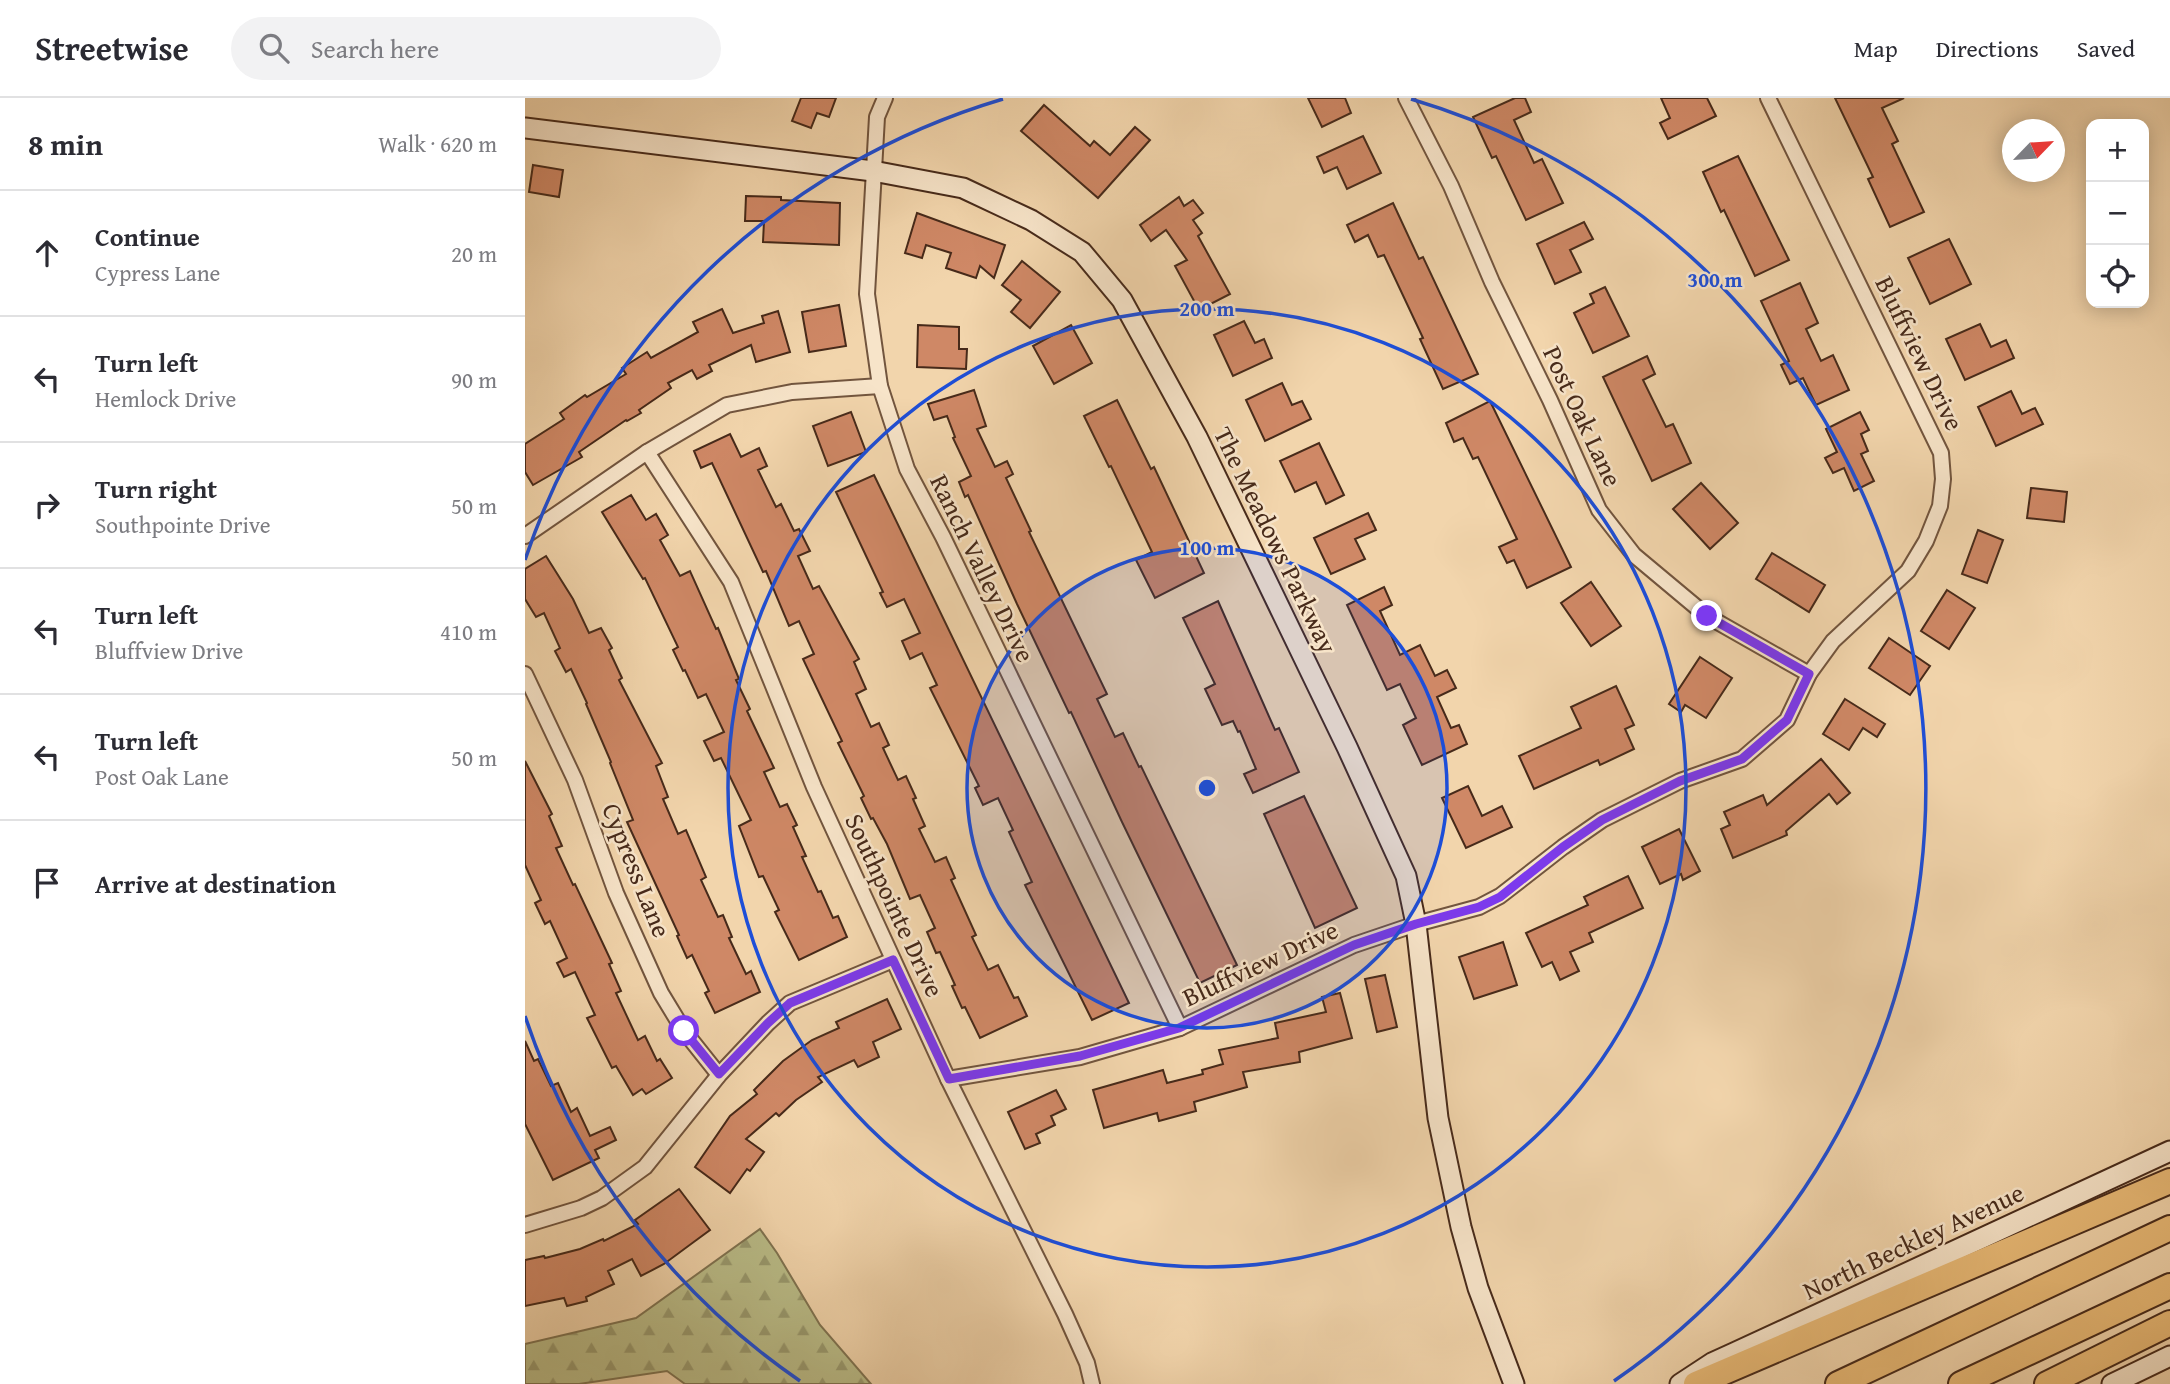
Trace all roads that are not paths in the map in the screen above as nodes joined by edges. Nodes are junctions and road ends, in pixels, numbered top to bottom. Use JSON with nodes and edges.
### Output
{"nodes":[{"id":1,"x":885,"y":98,"type":"edge"},
{"id":2,"x":1406,"y":98,"type":"edge"},
{"id":3,"x":1768,"y":98,"type":"edge"},
{"id":4,"x":525,"y":128,"type":"edge"},
{"id":5,"x":873,"y":171,"type":"junction"},
{"id":6,"x":880,"y":386,"type":"junction"},
{"id":7,"x":647,"y":452,"type":"junction"},
{"id":8,"x":525,"y":536,"type":"edge"},
{"id":9,"x":525,"y":674,"type":"edge"},
{"id":10,"x":1809,"y":674,"type":"junction"},
{"id":11,"x":1416,"y":924,"type":"junction"},
{"id":12,"x":893,"y":960,"type":"junction"},
{"id":13,"x":1179,"y":1028,"type":"junction"},
{"id":14,"x":719,"y":1074,"type":"junction"},
{"id":15,"x":949,"y":1079,"type":"junction"},
{"id":16,"x":2170,"y":1151,"type":"edge"},
{"id":17,"x":2170,"y":1181,"type":"edge"},
{"id":18,"x":525,"y":1225,"type":"edge"},
{"id":19,"x":2170,"y":1228,"type":"edge"},
{"id":20,"x":2170,"y":1286,"type":"edge"},
{"id":21,"x":2170,"y":1322,"type":"edge"},
{"id":22,"x":2170,"y":1356,"type":"edge"},
{"id":23,"x":1091,"y":1384,"type":"edge"},
{"id":24,"x":1514,"y":1384,"type":"edge"},
{"id":25,"x":1680,"y":1384,"type":"edge"},
{"id":26,"x":1696,"y":1384,"type":"edge"},
{"id":27,"x":1838,"y":1384,"type":"edge"},
{"id":28,"x":1961,"y":1384,"type":"edge"},
{"id":29,"x":2047,"y":1384,"type":"edge"},
{"id":30,"x":2112,"y":1384,"type":"edge"}],
"edges":[{"from":1,"to":5,"type":"street","name":"Ranch Valley Drive"},
{"from":2,"to":10,"type":"street","name":"Post Oak Lane"},
{"from":3,"to":10,"type":"street","name":"Bluffview Drive"},
{"from":4,"to":5,"type":"street","name":"The Meadows Parkway"},
{"from":5,"to":6,"type":"street","name":"Ranch Valley Drive"},
{"from":5,"to":11,"type":"street","name":"The Meadows Parkway"},
{"from":6,"to":7,"type":"street"},
{"from":6,"to":13,"type":"street","name":"Ranch Valley Drive"},
{"from":7,"to":8,"type":"street"},
{"from":7,"to":12,"type":"street","name":"Southpointe Drive"},
{"from":9,"to":14,"type":"street","name":"Cypress Lane"},
{"from":10,"to":11,"type":"street","name":"Bluffview Drive"},
{"from":11,"to":13,"type":"street","name":"Bluffview Drive"},
{"from":11,"to":24,"type":"street","name":"The Meadows Parkway"},
{"from":12,"to":14,"type":"street"},
{"from":12,"to":15,"type":"street","name":"Southpointe Drive"},
{"from":13,"to":15,"type":"street","name":"Bluffview Drive"},
{"from":14,"to":18,"type":"street"},
{"from":15,"to":23,"type":"street","name":"Southpointe Drive"},
{"from":16,"to":25,"type":"street","name":"North Beckley Avenue"},
{"from":17,"to":26,"type":"highway"},
{"from":19,"to":27,"type":"highway"},
{"from":20,"to":28,"type":"highway"},
{"from":21,"to":29,"type":"highway"},
{"from":22,"to":30,"type":"street"}]}
